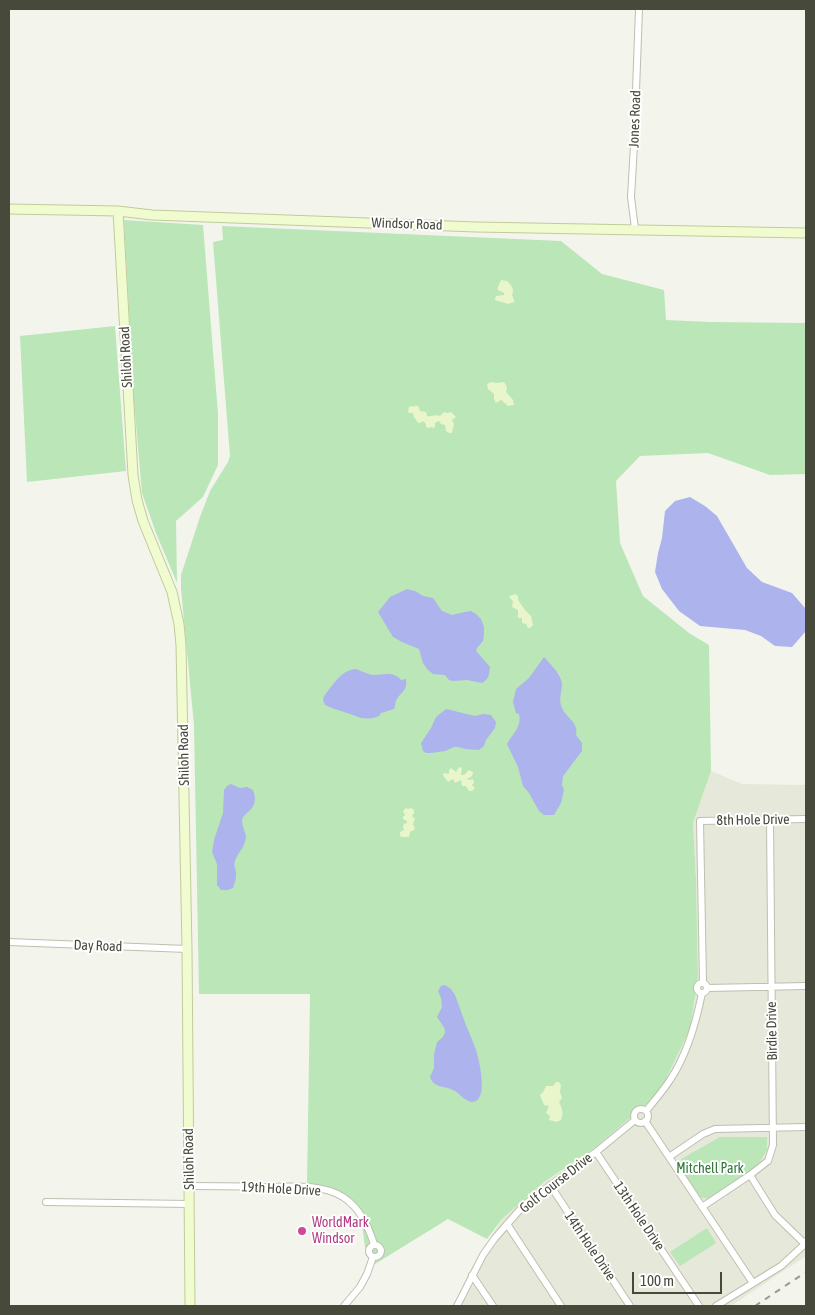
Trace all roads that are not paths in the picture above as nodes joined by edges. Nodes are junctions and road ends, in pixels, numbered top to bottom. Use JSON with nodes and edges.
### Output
{"nodes":[{"id":1,"x":638,"y":9,"type":"edge"},
{"id":2,"x":9,"y":209,"type":"edge"},
{"id":3,"x":118,"y":211,"type":"junction"},
{"id":4,"x":635,"y":230,"type":"junction"},
{"id":5,"x":806,"y":233,"type":"edge"},
{"id":6,"x":806,"y":819,"type":"edge"},
{"id":7,"x":770,"y":820,"type":"junction"},
{"id":8,"x":9,"y":942,"type":"edge"},
{"id":9,"x":187,"y":949,"type":"junction"},
{"id":10,"x":705,"y":985,"type":"junction"},
{"id":11,"x":806,"y":986,"type":"edge"},
{"id":12,"x":772,"y":987,"type":"junction"},
{"id":13,"x":646,"y":1111,"type":"junction"},
{"id":14,"x":635,"y":1120,"type":"junction"},
{"id":15,"x":645,"y":1121,"type":"junction"},
{"id":16,"x":806,"y":1127,"type":"edge"},
{"id":17,"x":773,"y":1128,"type":"junction"},
{"id":18,"x":596,"y":1152,"type":"junction"},
{"id":19,"x":669,"y":1157,"type":"junction"},
{"id":20,"x":750,"y":1175,"type":"junction"},
{"id":21,"x":550,"y":1185,"type":"junction"},
{"id":22,"x":190,"y":1186,"type":"junction"},
{"id":23,"x":46,"y":1202,"type":"dead end"},
{"id":24,"x":190,"y":1204,"type":"junction"},
{"id":25,"x":702,"y":1207,"type":"junction"},
{"id":26,"x":507,"y":1224,"type":"junction"},
{"id":27,"x":805,"y":1243,"type":"edge"},
{"id":28,"x":472,"y":1275,"type":"junction"},
{"id":29,"x":752,"y":1283,"type":"junction"},
{"id":30,"x":190,"y":1306,"type":"edge"},
{"id":31,"x":344,"y":1306,"type":"edge"},
{"id":32,"x":456,"y":1306,"type":"edge"},
{"id":33,"x":493,"y":1306,"type":"edge"},
{"id":34,"x":561,"y":1306,"type":"edge"},
{"id":35,"x":630,"y":1306,"type":"edge"},
{"id":36,"x":699,"y":1306,"type":"edge"},
{"id":37,"x":716,"y":1306,"type":"edge"}],
"edges":[{"from":1,"to":4,"type":"street","name":"Jones Road"},
{"from":2,"to":3,"type":"main road","name":"Windsor Road"},
{"from":3,"to":4,"type":"main road","name":"Windsor Road"},
{"from":3,"to":9,"type":"main road","name":"Shiloh Road"},
{"from":4,"to":5,"type":"main road","name":"Windsor Road"},
{"from":6,"to":7,"type":"street","name":"8th Hole Drive"},
{"from":7,"to":10,"type":"street","name":"8th Hole Drive"},
{"from":7,"to":12,"type":"street","name":"Birdie Drive"},
{"from":8,"to":9,"type":"street","name":"Day Road"},
{"from":9,"to":22,"type":"main road","name":"Shiloh Road"},
{"from":10,"to":12,"type":"street"},
{"from":10,"to":13,"type":"street"},
{"from":11,"to":12,"type":"street"},
{"from":12,"to":17,"type":"street","name":"Birdie Drive"},
{"from":13,"to":14,"type":"street"},
{"from":13,"to":15,"type":"street"},
{"from":14,"to":15,"type":"street"},
{"from":14,"to":18,"type":"street","name":"Golf Course Drive"},
{"from":15,"to":19,"type":"street"},
{"from":16,"to":17,"type":"street"},
{"from":17,"to":19,"type":"street"},
{"from":17,"to":20,"type":"street","name":"Birdie Drive"},
{"from":18,"to":21,"type":"street","name":"Golf Course Drive"},
{"from":18,"to":36,"type":"street","name":"13th Hole Drive"},
{"from":19,"to":25,"type":"street"},
{"from":20,"to":25,"type":"street","name":"Birdie Drive"},
{"from":20,"to":27,"type":"street"},
{"from":21,"to":26,"type":"street","name":"Golf Course Drive"},
{"from":21,"to":35,"type":"street","name":"14th Hole Drive"},
{"from":22,"to":24,"type":"main road","name":"Shiloh Road"},
{"from":22,"to":31,"type":"street","name":"19th Hole Drive"},
{"from":23,"to":24,"type":"street"},
{"from":24,"to":30,"type":"main road","name":"Shiloh Road"},
{"from":25,"to":29,"type":"street"},
{"from":26,"to":28,"type":"street","name":"Golf Course Drive"},
{"from":26,"to":34,"type":"street"},
{"from":27,"to":29,"type":"street"},
{"from":28,"to":32,"type":"street","name":"Golf Course Drive"},
{"from":28,"to":33,"type":"street"},
{"from":29,"to":37,"type":"street"}]}
